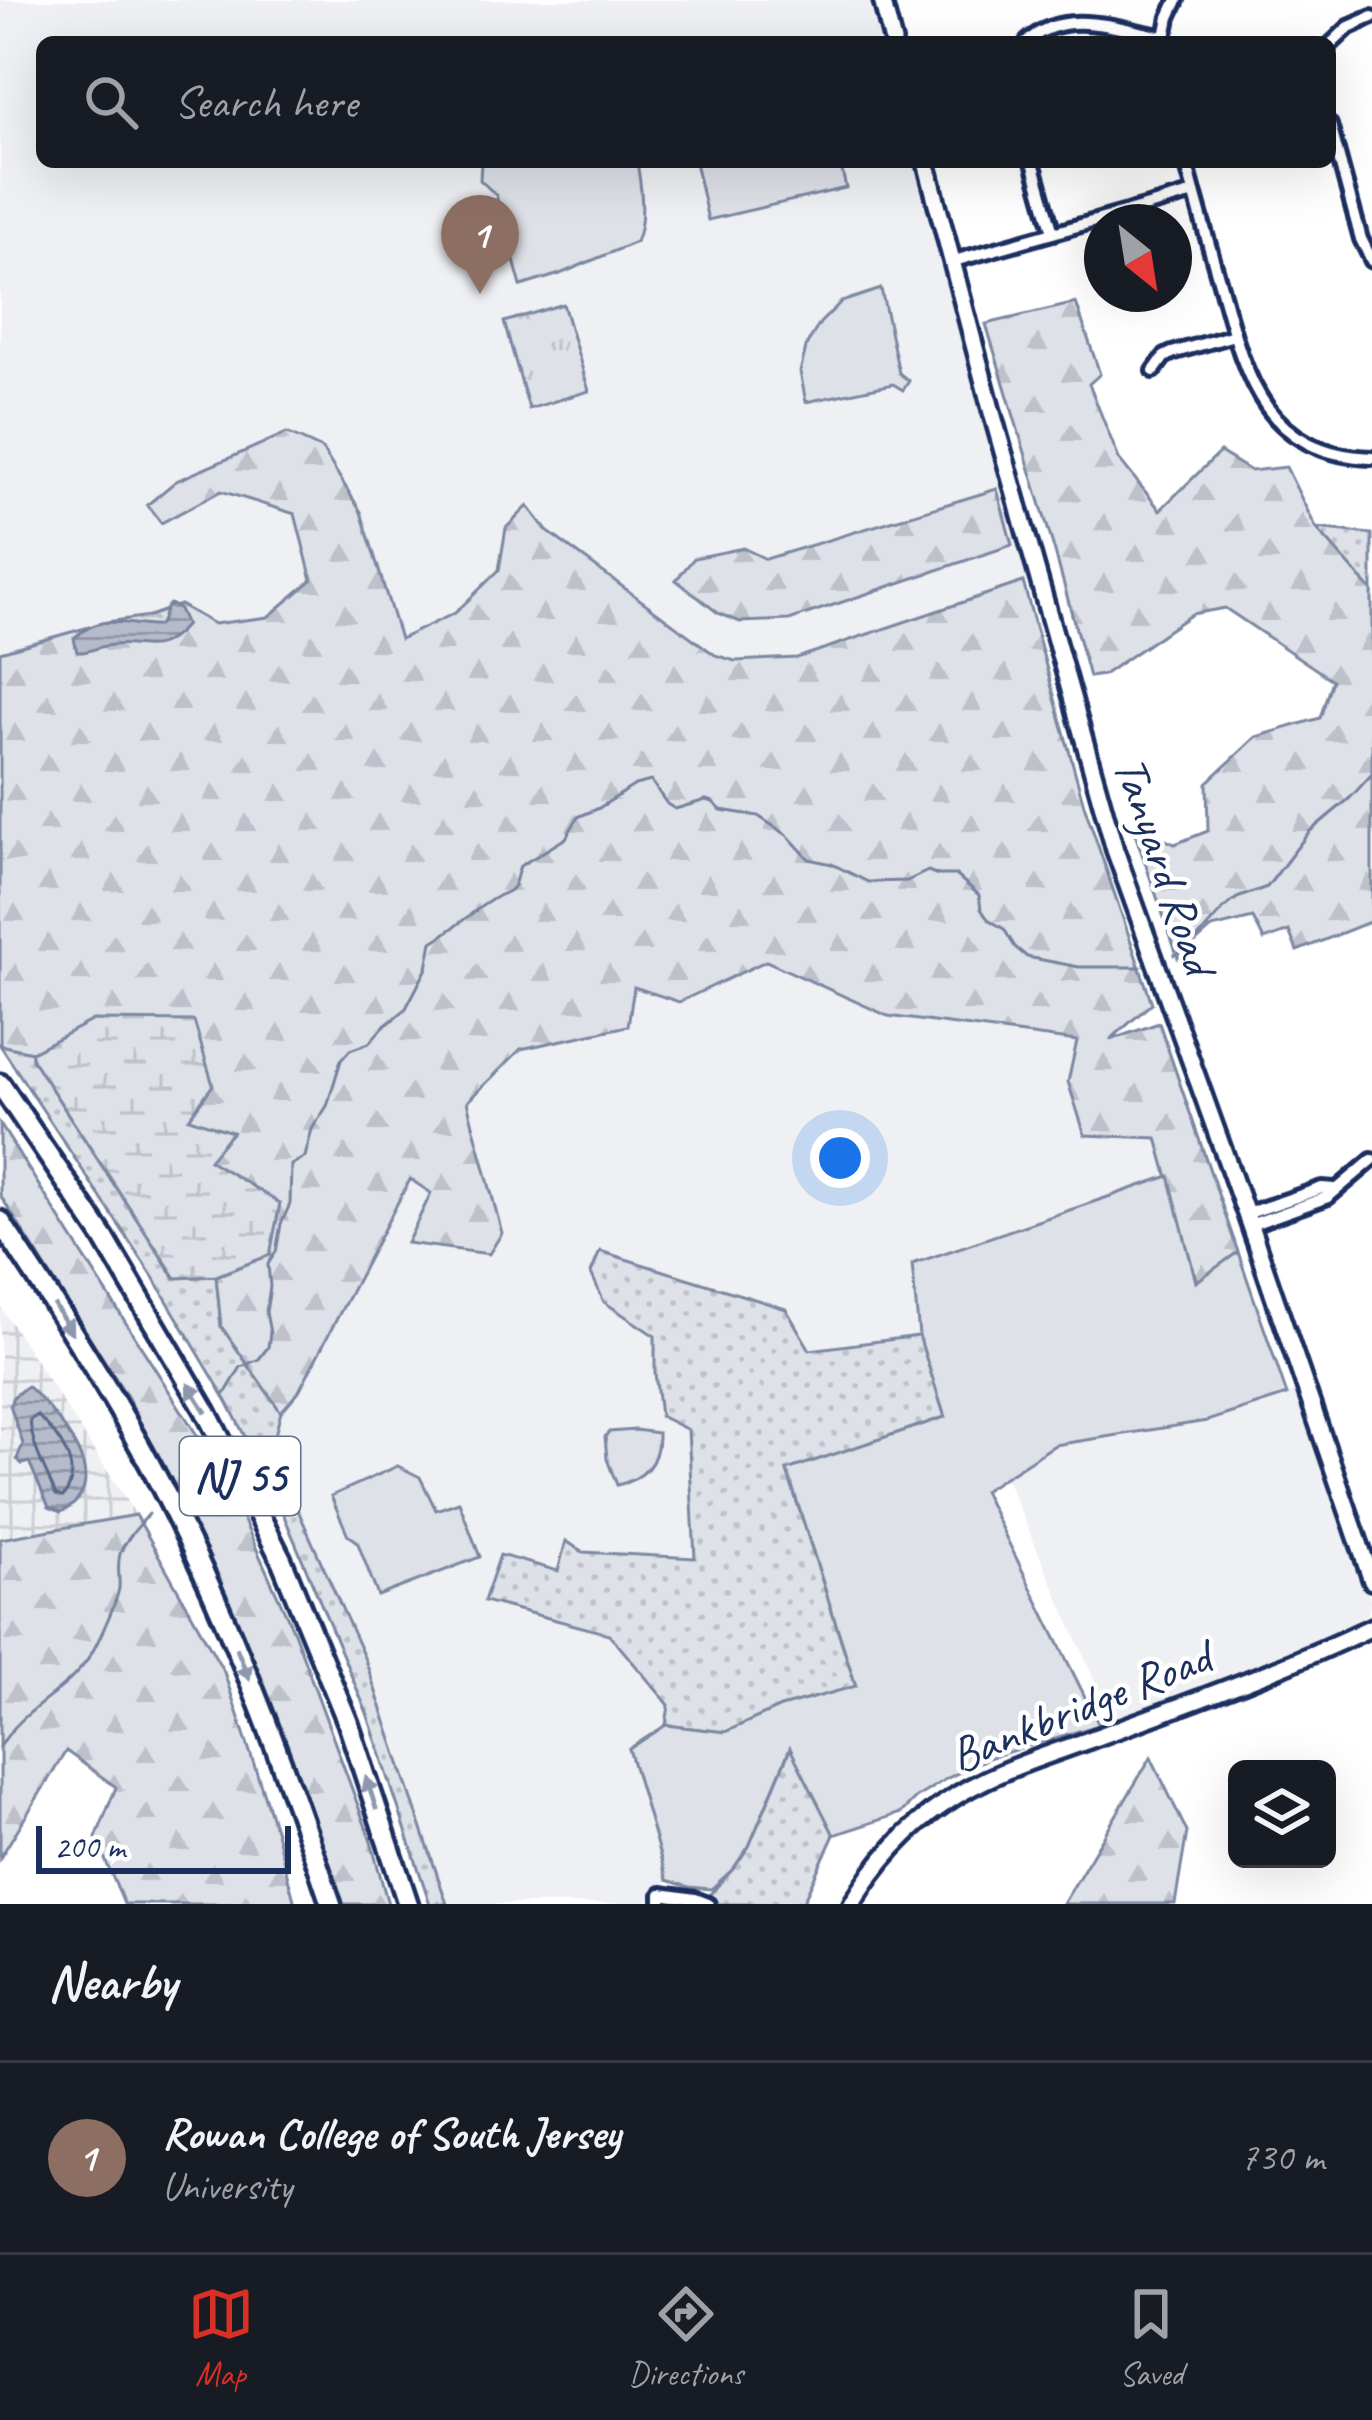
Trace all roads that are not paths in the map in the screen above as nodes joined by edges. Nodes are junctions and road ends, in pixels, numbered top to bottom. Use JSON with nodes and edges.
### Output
{"nodes":[{"id":1,"x":882,"y":0,"type":"edge"},
{"id":2,"x":1177,"y":0,"type":"edge"},
{"id":3,"x":1372,"y":17,"type":"edge"},
{"id":4,"x":891,"y":36,"type":"edge"},
{"id":5,"x":1034,"y":36,"type":"edge"},
{"id":6,"x":1149,"y":36,"type":"edge"},
{"id":7,"x":1166,"y":36,"type":"edge"},
{"id":8,"x":1336,"y":39,"type":"edge"},
{"id":9,"x":1336,"y":147,"type":"edge"},
{"id":10,"x":928,"y":168,"type":"edge"},
{"id":11,"x":1035,"y":168,"type":"edge"},
{"id":12,"x":1188,"y":168,"type":"edge"},
{"id":13,"x":1194,"y":193,"type":"junction"},
{"id":14,"x":1053,"y":232,"type":"junction"},
{"id":15,"x":954,"y":261,"type":"junction"},
{"id":16,"x":1372,"y":261,"type":"edge"},
{"id":17,"x":1234,"y":335,"type":"junction"},
{"id":18,"x":1154,"y":371,"type":"dead end"},
{"id":19,"x":1372,"y":458,"type":"edge"},
{"id":20,"x":0,"y":1084,"type":"edge"},
{"id":21,"x":1372,"y":1160,"type":"edge"},
{"id":22,"x":1248,"y":1219,"type":"junction"},
{"id":23,"x":0,"y":1221,"type":"edge"},
{"id":24,"x":1372,"y":1581,"type":"edge"},
{"id":25,"x":1372,"y":1627,"type":"edge"},
{"id":26,"x":320,"y":1871,"type":"junction"},
{"id":27,"x":321,"y":1904,"type":"edge"},
{"id":28,"x":331,"y":1904,"type":"edge"},
{"id":29,"x":408,"y":1904,"type":"edge"},
{"id":30,"x":661,"y":1904,"type":"edge"},
{"id":31,"x":707,"y":1904,"type":"edge"},
{"id":32,"x":852,"y":1904,"type":"edge"}],
"edges":[{"from":1,"to":4,"type":"street"},
{"from":2,"to":7,"type":"street"},
{"from":3,"to":8,"type":"street"},
{"from":5,"to":6,"type":"street"},
{"from":9,"to":16,"type":"street"},
{"from":10,"to":15,"type":"street","name":"Tanyard Road"},
{"from":11,"to":14,"type":"street"},
{"from":12,"to":13,"type":"street"},
{"from":13,"to":14,"type":"street"},
{"from":13,"to":17,"type":"street"},
{"from":14,"to":15,"type":"street"},
{"from":15,"to":22,"type":"street","name":"Tanyard Road"},
{"from":17,"to":18,"type":"street"},
{"from":17,"to":19,"type":"street"},
{"from":29,"to":20,"type":"highway","number":"NJ 55","one_way":true},
{"from":21,"to":22,"type":"street"},
{"from":22,"to":24,"type":"street","name":"Tanyard Road"},
{"from":23,"to":26,"type":"highway","number":"NJ 55","one_way":true},
{"from":25,"to":32,"type":"street","name":"Bankbridge Road"},
{"from":26,"to":27,"type":"highway"},
{"from":26,"to":28,"type":"highway","number":"NJ 55"},
{"from":30,"to":31,"type":"street"}]}
